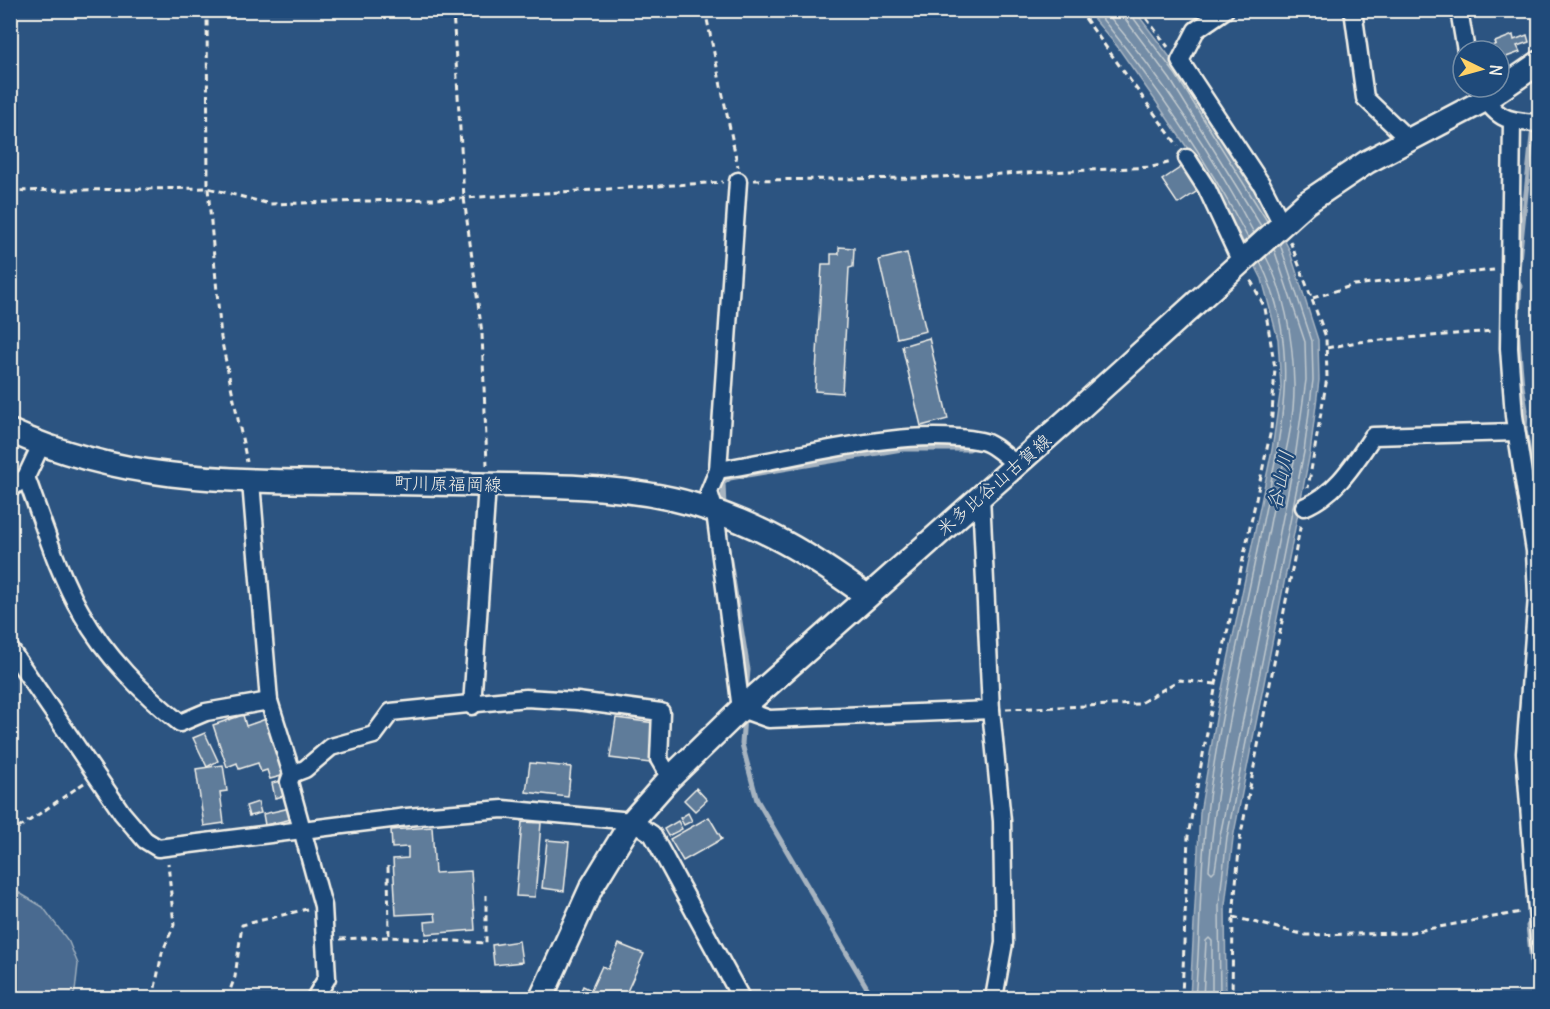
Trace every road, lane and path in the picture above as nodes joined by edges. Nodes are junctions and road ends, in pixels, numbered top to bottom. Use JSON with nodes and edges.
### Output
{"nodes":[{"id":1,"x":207,"y":10,"type":"edge"},
{"id":2,"x":453,"y":10,"type":"edge"},
{"id":3,"x":705,"y":10,"type":"edge"},
{"id":4,"x":1079,"y":10,"type":"edge"},
{"id":5,"x":1140,"y":10,"type":"edge"},
{"id":6,"x":1225,"y":10,"type":"edge"},
{"id":7,"x":1353,"y":10,"type":"edge"},
{"id":8,"x":1459,"y":10,"type":"edge"},
{"id":9,"x":1464,"y":39,"type":"edge"},
{"id":10,"x":1180,"y":61,"type":"junction"},
{"id":11,"x":1539,"y":62,"type":"edge"},
{"id":12,"x":1511,"y":77,"type":"edge"},
{"id":13,"x":1473,"y":99,"type":"edge"},
{"id":14,"x":1485,"y":99,"type":"edge"},
{"id":15,"x":1512,"y":122,"type":"junction"},
{"id":16,"x":1539,"y":123,"type":"edge"},
{"id":17,"x":1408,"y":139,"type":"junction"},
{"id":18,"x":1187,"y":158,"type":"junction"},
{"id":19,"x":738,"y":181,"type":"junction"},
{"id":20,"x":208,"y":188,"type":"junction"},
{"id":21,"x":10,"y":191,"type":"edge"},
{"id":22,"x":464,"y":198,"type":"junction"},
{"id":23,"x":1281,"y":226,"type":"junction"},
{"id":24,"x":1241,"y":262,"type":"junction"},
{"id":25,"x":1511,"y":268,"type":"junction"},
{"id":26,"x":1313,"y":298,"type":"junction"},
{"id":27,"x":1510,"y":329,"type":"junction"},
{"id":28,"x":1326,"y":348,"type":"junction"},
{"id":29,"x":10,"y":431,"type":"edge"},
{"id":30,"x":1516,"y":432,"type":"junction"},
{"id":31,"x":41,"y":445,"type":"junction"},
{"id":32,"x":1016,"y":464,"type":"junction"},
{"id":33,"x":718,"y":470,"type":"junction"},
{"id":34,"x":26,"y":477,"type":"junction"},
{"id":35,"x":251,"y":482,"type":"junction"},
{"id":36,"x":487,"y":485,"type":"junction"},
{"id":37,"x":10,"y":489,"type":"edge"},
{"id":38,"x":981,"y":496,"type":"junction"},
{"id":39,"x":1304,"y":507,"type":"junction"},
{"id":40,"x":715,"y":512,"type":"junction"},
{"id":41,"x":1536,"y":526,"type":"edge"},
{"id":42,"x":867,"y":596,"type":"junction"},
{"id":43,"x":1536,"y":640,"type":"edge"},
{"id":44,"x":10,"y":649,"type":"edge"},
{"id":45,"x":1216,"y":684,"type":"junction"},
{"id":46,"x":269,"y":701,"type":"junction"},
{"id":47,"x":472,"y":706,"type":"junction"},
{"id":48,"x":741,"y":709,"type":"junction"},
{"id":49,"x":991,"y":710,"type":"junction"},
{"id":50,"x":97,"y":774,"type":"junction"},
{"id":51,"x":292,"y":774,"type":"junction"},
{"id":52,"x":670,"y":778,"type":"junction"},
{"id":53,"x":632,"y":821,"type":"junction"},
{"id":54,"x":303,"y":830,"type":"junction"},
{"id":55,"x":10,"y":834,"type":"edge"},
{"id":56,"x":167,"y":848,"type":"junction"},
{"id":57,"x":388,"y":866,"type":"dead end"},
{"id":58,"x":486,"y":895,"type":"dead end"},
{"id":59,"x":323,"y":906,"type":"junction"},
{"id":60,"x":1535,"y":909,"type":"junction"},
{"id":61,"x":1233,"y":917,"type":"junction"},
{"id":62,"x":389,"y":937,"type":"junction"},
{"id":63,"x":327,"y":939,"type":"junction"},
{"id":64,"x":1539,"y":949,"type":"edge"},
{"id":65,"x":153,"y":999,"type":"edge"},
{"id":66,"x":227,"y":999,"type":"edge"},
{"id":67,"x":315,"y":999,"type":"edge"},
{"id":68,"x":542,"y":999,"type":"edge"},
{"id":69,"x":741,"y":999,"type":"edge"},
{"id":70,"x":994,"y":999,"type":"edge"},
{"id":71,"x":1182,"y":999,"type":"edge"},
{"id":72,"x":1232,"y":999,"type":"edge"}],
"edges":[{"from":1,"to":20,"type":"path"},
{"from":2,"to":22,"type":"path"},
{"from":3,"to":19,"type":"path"},
{"from":4,"to":18,"type":"path"},
{"from":5,"to":10,"type":"path"},
{"from":6,"to":10,"type":"street"},
{"from":7,"to":17,"type":"street"},
{"from":8,"to":9,"type":"street"},
{"from":10,"to":23,"type":"street"},
{"from":11,"to":12,"type":"main road","name":"米多比谷山古賀線"},
{"from":13,"to":17,"type":"main road","name":"米多比谷山古賀線"},
{"from":14,"to":15,"type":"street"},
{"from":15,"to":16,"type":"street"},
{"from":15,"to":25,"type":"street"},
{"from":17,"to":23,"type":"main road","name":"米多比谷山古賀線"},
{"from":18,"to":19,"type":"path"},
{"from":18,"to":24,"type":"street"},
{"from":19,"to":22,"type":"path"},
{"from":19,"to":33,"type":"street"},
{"from":20,"to":21,"type":"path"},
{"from":20,"to":22,"type":"path"},
{"from":20,"to":35,"type":"path"},
{"from":22,"to":36,"type":"path"},
{"from":23,"to":24,"type":"main road","name":"米多比谷山古賀線"},
{"from":23,"to":26,"type":"path"},
{"from":24,"to":32,"type":"main road","name":"米多比谷山古賀線"},
{"from":24,"to":45,"type":"path"},
{"from":25,"to":26,"type":"path"},
{"from":25,"to":27,"type":"street"},
{"from":26,"to":28,"type":"path"},
{"from":27,"to":28,"type":"path"},
{"from":27,"to":30,"type":"street"},
{"from":28,"to":39,"type":"path"},
{"from":29,"to":31,"type":"main road","name":"町川原福岡線"},
{"from":30,"to":39,"type":"street"},
{"from":30,"to":41,"type":"street"},
{"from":31,"to":34,"type":"street"},
{"from":31,"to":35,"type":"main road","name":"町川原福岡線"},
{"from":32,"to":33,"type":"street"},
{"from":32,"to":38,"type":"main road","name":"米多比谷山古賀線"},
{"from":33,"to":40,"type":"street"},
{"from":34,"to":37,"type":"street"},
{"from":34,"to":46,"type":"street"},
{"from":35,"to":36,"type":"main road","name":"町川原福岡線"},
{"from":35,"to":46,"type":"street"},
{"from":36,"to":40,"type":"main road","name":"町川原福岡線"},
{"from":36,"to":47,"type":"street"},
{"from":38,"to":42,"type":"main road","name":"米多比谷山古賀線"},
{"from":38,"to":49,"type":"street"},
{"from":39,"to":61,"type":"path"},
{"from":40,"to":42,"type":"main road","name":"町川原福岡線"},
{"from":40,"to":48,"type":"street"},
{"from":41,"to":43,"type":"street"},
{"from":42,"to":48,"type":"main road","name":"米多比谷山古賀線"},
{"from":43,"to":60,"type":"street"},
{"from":44,"to":50,"type":"street"},
{"from":45,"to":49,"type":"path"},
{"from":45,"to":71,"type":"path"},
{"from":46,"to":51,"type":"street"},
{"from":47,"to":51,"type":"street"},
{"from":47,"to":52,"type":"street"},
{"from":48,"to":49,"type":"street"},
{"from":48,"to":52,"type":"main road","name":"米多比谷山古賀線"},
{"from":49,"to":70,"type":"street"},
{"from":50,"to":55,"type":"path"},
{"from":50,"to":56,"type":"street"},
{"from":51,"to":54,"type":"street"},
{"from":52,"to":53,"type":"main road","name":"米多比谷山古賀線"},
{"from":53,"to":54,"type":"street"},
{"from":53,"to":68,"type":"main road","name":"米多比谷山古賀線"},
{"from":53,"to":69,"type":"street"},
{"from":54,"to":56,"type":"street"},
{"from":54,"to":59,"type":"street"},
{"from":56,"to":65,"type":"path"},
{"from":57,"to":62,"type":"path"},
{"from":58,"to":62,"type":"path"},
{"from":59,"to":63,"type":"street"},
{"from":59,"to":66,"type":"path"},
{"from":60,"to":61,"type":"path"},
{"from":60,"to":64,"type":"street"},
{"from":61,"to":72,"type":"path"},
{"from":62,"to":63,"type":"path"},
{"from":63,"to":67,"type":"street"}]}
